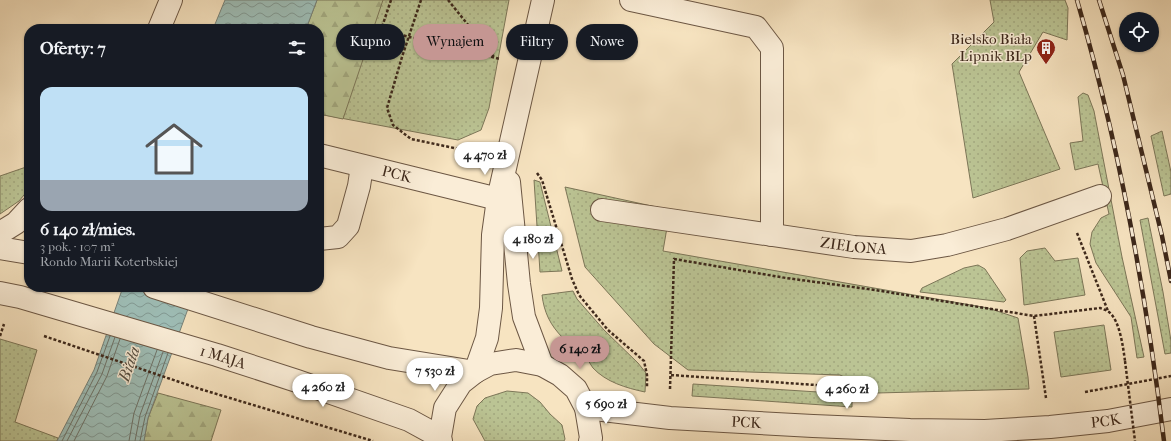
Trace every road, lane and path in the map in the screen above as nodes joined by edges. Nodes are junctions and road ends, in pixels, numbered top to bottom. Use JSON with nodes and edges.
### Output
{"nodes":[{"id":1,"x":171,"y":0,"type":"edge"},
{"id":2,"x":392,"y":0,"type":"edge"},
{"id":3,"x":421,"y":0,"type":"edge"},
{"id":4,"x":448,"y":0,"type":"edge"},
{"id":5,"x":543,"y":0,"type":"edge"},
{"id":6,"x":630,"y":0,"type":"edge"},
{"id":7,"x":161,"y":24,"type":"edge"},
{"id":8,"x":467,"y":24,"type":"edge"},
{"id":9,"x":409,"y":36,"type":"junction"},
{"id":10,"x":413,"y":37,"type":"edge"},
{"id":11,"x":498,"y":58,"type":"edge"},
{"id":12,"x":506,"y":60,"type":"dead end"},
{"id":13,"x":324,"y":156,"type":"edge"},
{"id":14,"x":506,"y":160,"type":"junction"},
{"id":15,"x":362,"y":166,"type":"junction"},
{"id":16,"x":1100,"y":196,"type":"dead end"},
{"id":17,"x":498,"y":199,"type":"junction"},
{"id":18,"x":1067,"y":208,"type":"junction"},
{"id":19,"x":602,"y":210,"type":"dead end"},
{"id":20,"x":24,"y":215,"type":"edge"},
{"id":21,"x":0,"y":233,"type":"edge"},
{"id":22,"x":772,"y":235,"type":"junction"},
{"id":23,"x":324,"y":238,"type":"edge"},
{"id":24,"x":0,"y":248,"type":"edge"},
{"id":25,"x":24,"y":252,"type":"edge"},
{"id":26,"x":170,"y":292,"type":"edge"},
{"id":27,"x":0,"y":293,"type":"edge"},
{"id":28,"x":1108,"y":311,"type":"junction"},
{"id":29,"x":1034,"y":316,"type":"junction"},
{"id":30,"x":5,"y":321,"type":"dead end"},
{"id":31,"x":0,"y":336,"type":"edge"},
{"id":32,"x":62,"y":343,"type":"dead end"},
{"id":33,"x":542,"y":364,"type":"junction"},
{"id":34,"x":475,"y":372,"type":"junction"},
{"id":35,"x":1171,"y":376,"type":"edge"},
{"id":36,"x":1081,"y":393,"type":"dead end"},
{"id":37,"x":871,"y":398,"type":"dead end"},
{"id":38,"x":1053,"y":398,"type":"dead end"},
{"id":39,"x":586,"y":408,"type":"junction"},
{"id":40,"x":1171,"y":409,"type":"edge"},
{"id":41,"x":647,"y":415,"type":"junction"},
{"id":42,"x":441,"y":439,"type":"edge"},
{"id":43,"x":373,"y":441,"type":"edge"},
{"id":44,"x":590,"y":441,"type":"edge"},
{"id":45,"x":1135,"y":441,"type":"edge"}],
"edges":[{"from":1,"to":7,"type":"street"},
{"from":2,"to":9,"type":"path"},
{"from":3,"to":9,"type":"path"},
{"from":4,"to":8,"type":"path"},
{"from":5,"to":14,"type":"street"},
{"from":6,"to":22,"type":"street"},
{"from":9,"to":10,"type":"path"},
{"from":9,"to":14,"type":"path"},
{"from":11,"to":12,"type":"path"},
{"from":13,"to":15,"type":"street","name":"PCK"},
{"from":14,"to":17,"type":"street"},
{"from":14,"to":33,"type":"street"},
{"from":14,"to":41,"type":"path"},
{"from":15,"to":17,"type":"street","name":"PCK"},
{"from":15,"to":23,"type":"street"},
{"from":16,"to":18,"type":"street","name":"ZIELONA"},
{"from":17,"to":34,"type":"street"},
{"from":18,"to":22,"type":"street","name":"ZIELONA"},
{"from":18,"to":28,"type":"path"},
{"from":19,"to":22,"type":"street","name":"ZIELONA"},
{"from":20,"to":21,"type":"street"},
{"from":24,"to":25,"type":"street"},
{"from":26,"to":34,"type":"street"},
{"from":27,"to":42,"type":"street","name":"1 MAJA"},
{"from":28,"to":29,"type":"path"},
{"from":28,"to":45,"type":"path","bridge":true},
{"from":29,"to":37,"type":"path"},
{"from":29,"to":38,"type":"path"},
{"from":30,"to":31,"type":"path"},
{"from":32,"to":43,"type":"path"},
{"from":33,"to":34,"type":"street"},
{"from":33,"to":39,"type":"street"},
{"from":34,"to":42,"type":"street"},
{"from":35,"to":36,"type":"path"},
{"from":39,"to":41,"type":"street","name":"PCK"},
{"from":39,"to":44,"type":"street"},
{"from":40,"to":41,"type":"street","name":"PCK"}]}
